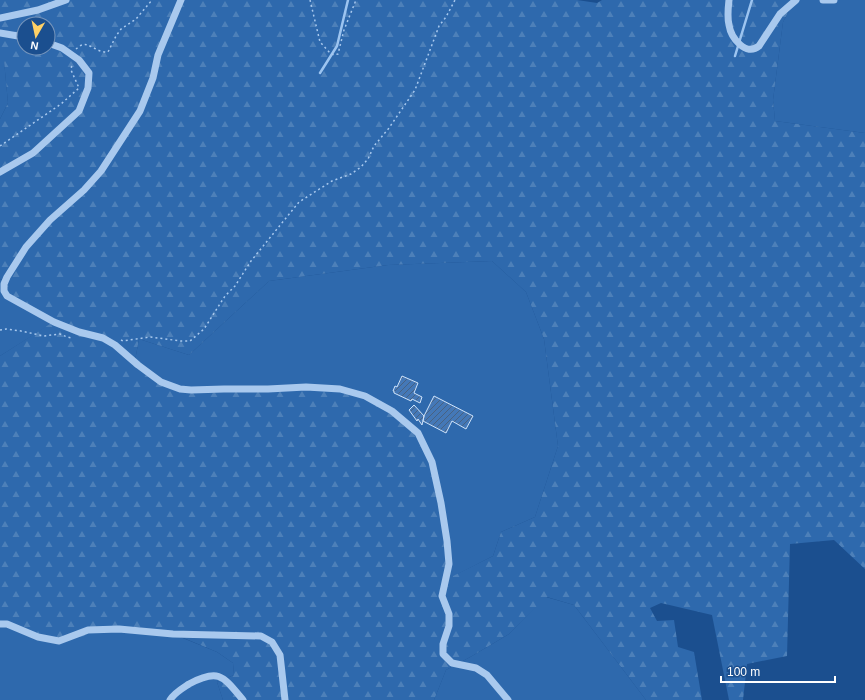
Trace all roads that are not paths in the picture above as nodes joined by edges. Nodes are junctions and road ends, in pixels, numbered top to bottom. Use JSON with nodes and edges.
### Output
{"nodes":[{"id":1,"x":66,"y":0,"type":"edge"},
{"id":2,"x":181,"y":0,"type":"edge"},
{"id":3,"x":729,"y":0,"type":"edge"},
{"id":4,"x":796,"y":0,"type":"edge"},
{"id":5,"x":823,"y":0,"type":"edge"},
{"id":6,"x":834,"y":0,"type":"edge"},
{"id":7,"x":0,"y":18,"type":"edge"},
{"id":8,"x":0,"y":33,"type":"edge"},
{"id":9,"x":16,"y":36,"type":"edge"},
{"id":10,"x":56,"y":46,"type":"edge"},
{"id":11,"x":0,"y":172,"type":"edge"},
{"id":12,"x":0,"y":624,"type":"edge"},
{"id":13,"x":170,"y":700,"type":"edge"},
{"id":14,"x":242,"y":700,"type":"edge"},
{"id":15,"x":285,"y":700,"type":"edge"},
{"id":16,"x":508,"y":700,"type":"edge"}],
"edges":[{"from":1,"to":7,"type":"street"},
{"from":2,"to":16,"type":"street"},
{"from":3,"to":4,"type":"street"},
{"from":5,"to":6,"type":"street"},
{"from":8,"to":9,"type":"street"},
{"from":10,"to":11,"type":"street"},
{"from":12,"to":15,"type":"street"},
{"from":13,"to":14,"type":"street"}]}
